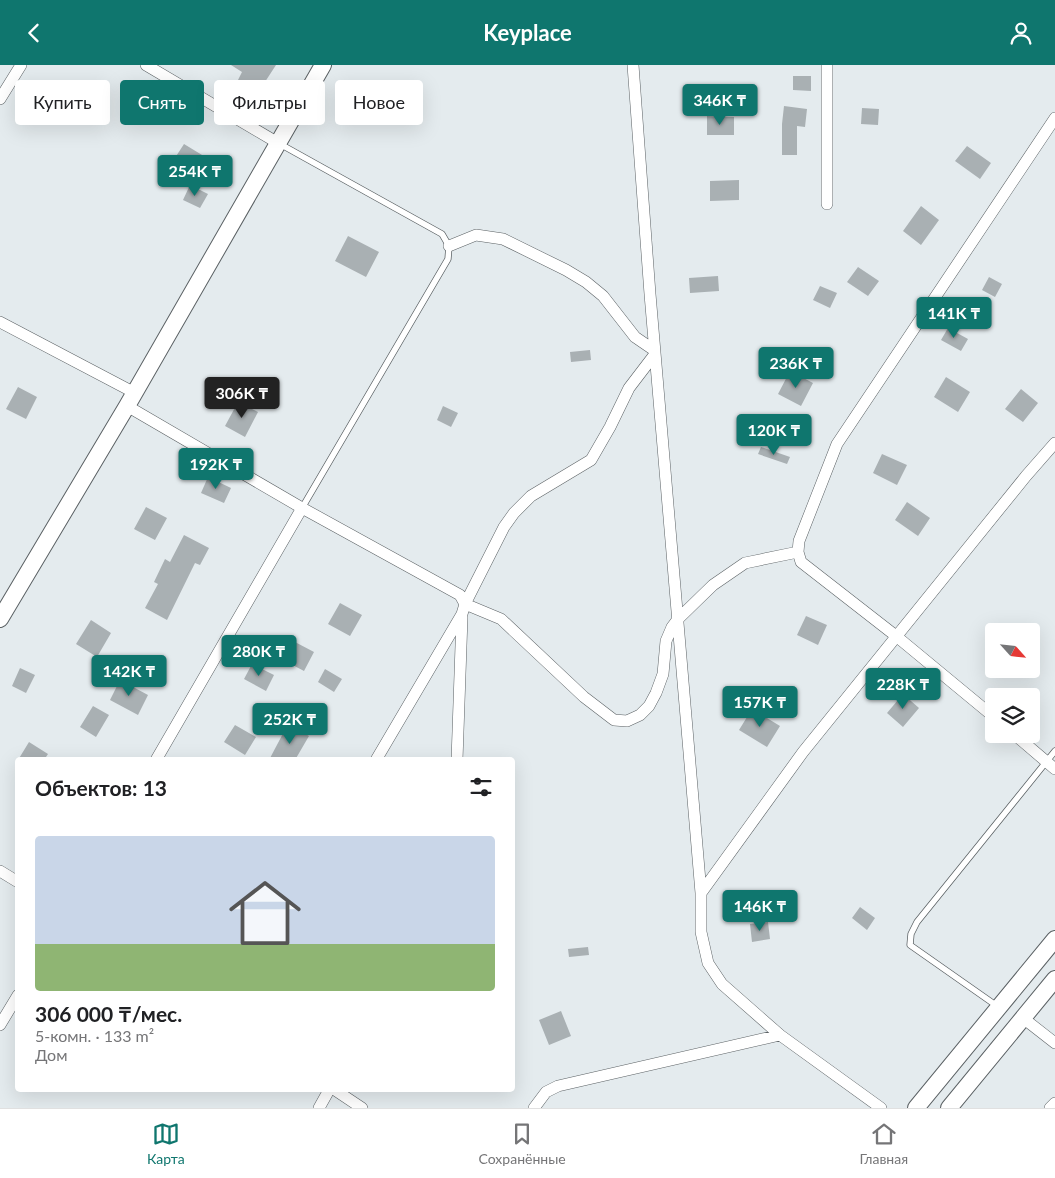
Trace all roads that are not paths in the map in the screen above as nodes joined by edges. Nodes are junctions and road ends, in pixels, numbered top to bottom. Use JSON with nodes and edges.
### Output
{"nodes":[{"id":1,"x":21,"y":65,"type":"edge"},
{"id":2,"x":146,"y":65,"type":"edge"},
{"id":3,"x":323,"y":65,"type":"edge"},
{"id":4,"x":633,"y":65,"type":"edge"},
{"id":5,"x":827,"y":65,"type":"edge"},
{"id":6,"x":2,"y":93,"type":"edge"},
{"id":7,"x":1055,"y":118,"type":"edge"},
{"id":8,"x":278,"y":143,"type":"junction"},
{"id":9,"x":827,"y":204,"type":"dead end"},
{"id":10,"x":449,"y":246,"type":"junction"},
{"id":11,"x":0,"y":322,"type":"edge"},
{"id":12,"x":655,"y":352,"type":"junction"},
{"id":13,"x":131,"y":399,"type":"junction"},
{"id":14,"x":1055,"y":443,"type":"edge"},
{"id":15,"x":302,"y":508,"type":"junction"},
{"id":16,"x":798,"y":552,"type":"junction"},
{"id":17,"x":463,"y":609,"type":"junction"},
{"id":18,"x":0,"y":619,"type":"edge"},
{"id":19,"x":678,"y":619,"type":"junction"},
{"id":20,"x":896,"y":636,"type":"junction"},
{"id":21,"x":985,"y":710,"type":"edge"},
{"id":22,"x":1025,"y":743,"type":"edge"},
{"id":23,"x":1055,"y":751,"type":"edge"},
{"id":24,"x":158,"y":757,"type":"edge"},
{"id":25,"x":378,"y":757,"type":"edge"},
{"id":26,"x":456,"y":757,"type":"edge"},
{"id":27,"x":1051,"y":765,"type":"edge"},
{"id":28,"x":0,"y":871,"type":"edge"},
{"id":29,"x":15,"y":880,"type":"edge"},
{"id":30,"x":701,"y":893,"type":"junction"},
{"id":31,"x":1055,"y":939,"type":"edge"},
{"id":32,"x":1055,"y":979,"type":"edge"},
{"id":33,"x":15,"y":1000,"type":"edge"},
{"id":34,"x":999,"y":1007,"type":"junction"},
{"id":35,"x":1023,"y":1018,"type":"junction"},
{"id":36,"x":0,"y":1025,"type":"edge"},
{"id":37,"x":780,"y":1035,"type":"junction"},
{"id":38,"x":1055,"y":1043,"type":"edge"},
{"id":39,"x":333,"y":1092,"type":"edge"},
{"id":40,"x":338,"y":1092,"type":"edge"},
{"id":41,"x":1055,"y":1103,"type":"edge"},
{"id":42,"x":319,"y":1108,"type":"edge"},
{"id":43,"x":362,"y":1108,"type":"edge"},
{"id":44,"x":534,"y":1108,"type":"edge"},
{"id":45,"x":881,"y":1108,"type":"edge"},
{"id":46,"x":916,"y":1108,"type":"edge"},
{"id":47,"x":949,"y":1108,"type":"edge"},
{"id":48,"x":1050,"y":1108,"type":"edge"}],
"edges":[{"from":1,"to":6,"type":"street"},
{"from":2,"to":8,"type":"street"},
{"from":3,"to":8,"type":"street"},
{"from":4,"to":12,"type":"street"},
{"from":5,"to":9,"type":"street"},
{"from":7,"to":16,"type":"street"},
{"from":8,"to":10,"type":"lane"},
{"from":8,"to":13,"type":"street"},
{"from":10,"to":12,"type":"street"},
{"from":10,"to":15,"type":"lane"},
{"from":11,"to":13,"type":"street"},
{"from":12,"to":17,"type":"street"},
{"from":12,"to":19,"type":"street"},
{"from":13,"to":15,"type":"street"},
{"from":13,"to":18,"type":"street"},
{"from":14,"to":20,"type":"street"},
{"from":15,"to":17,"type":"street"},
{"from":15,"to":24,"type":"street"},
{"from":16,"to":19,"type":"street"},
{"from":16,"to":20,"type":"street"},
{"from":17,"to":19,"type":"street"},
{"from":17,"to":25,"type":"street"},
{"from":17,"to":26,"type":"street"},
{"from":19,"to":30,"type":"street"},
{"from":20,"to":21,"type":"street"},
{"from":20,"to":30,"type":"street"},
{"from":22,"to":27,"type":"street"},
{"from":23,"to":27,"type":"lane"},
{"from":27,"to":34,"type":"lane"},
{"from":28,"to":29,"type":"street"},
{"from":30,"to":37,"type":"street"},
{"from":31,"to":34,"type":"street"},
{"from":32,"to":35,"type":"street"},
{"from":33,"to":36,"type":"street"},
{"from":34,"to":46,"type":"street"},
{"from":35,"to":38,"type":"street"},
{"from":35,"to":47,"type":"street"},
{"from":37,"to":44,"type":"street"},
{"from":37,"to":45,"type":"street"},
{"from":39,"to":42,"type":"street"},
{"from":40,"to":43,"type":"street"},
{"from":41,"to":48,"type":"street"}]}
